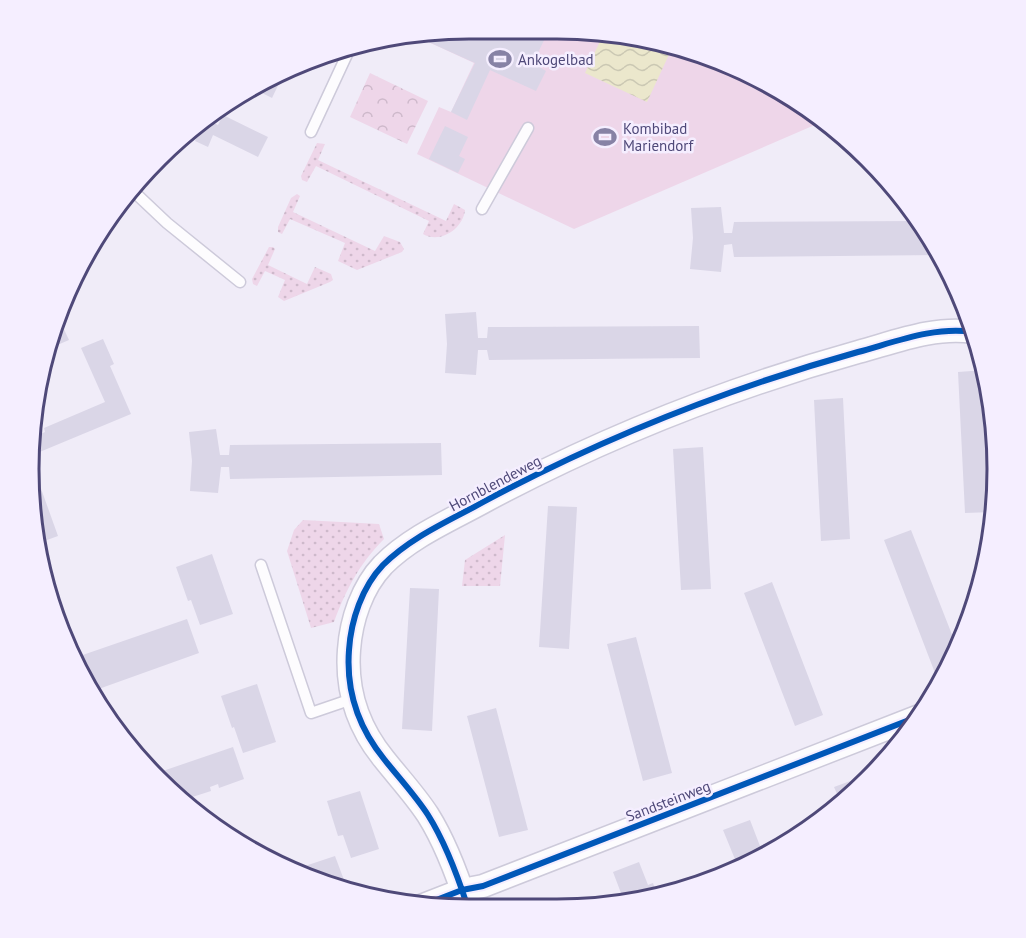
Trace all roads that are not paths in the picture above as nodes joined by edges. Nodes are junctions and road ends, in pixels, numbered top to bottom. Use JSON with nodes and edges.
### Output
{"nodes":[{"id":1,"x":345,"y":58,"type":"edge"},
{"id":2,"x":528,"y":128,"type":"dead end"},
{"id":3,"x":311,"y":132,"type":"dead end"},
{"id":4,"x":138,"y":195,"type":"edge"},
{"id":5,"x":482,"y":209,"type":"dead end"},
{"id":6,"x":240,"y":282,"type":"dead end"},
{"id":7,"x":964,"y":332,"type":"edge"},
{"id":8,"x":261,"y":565,"type":"dead end"},
{"id":9,"x":352,"y":699,"type":"junction"},
{"id":10,"x":904,"y":723,"type":"edge"},
{"id":11,"x":465,"y":897,"type":"edge"}],
"edges":[{"from":1,"to":3,"type":"lane"},
{"from":2,"to":5,"type":"lane"},
{"from":4,"to":6,"type":"lane"},
{"from":7,"to":9,"type":"street","name":"Hornblendeweg"},
{"from":8,"to":9,"type":"lane"},
{"from":9,"to":11,"type":"street","name":"Hornblendeweg"},
{"from":10,"to":11,"type":"street","name":"Sandsteinweg"}]}
